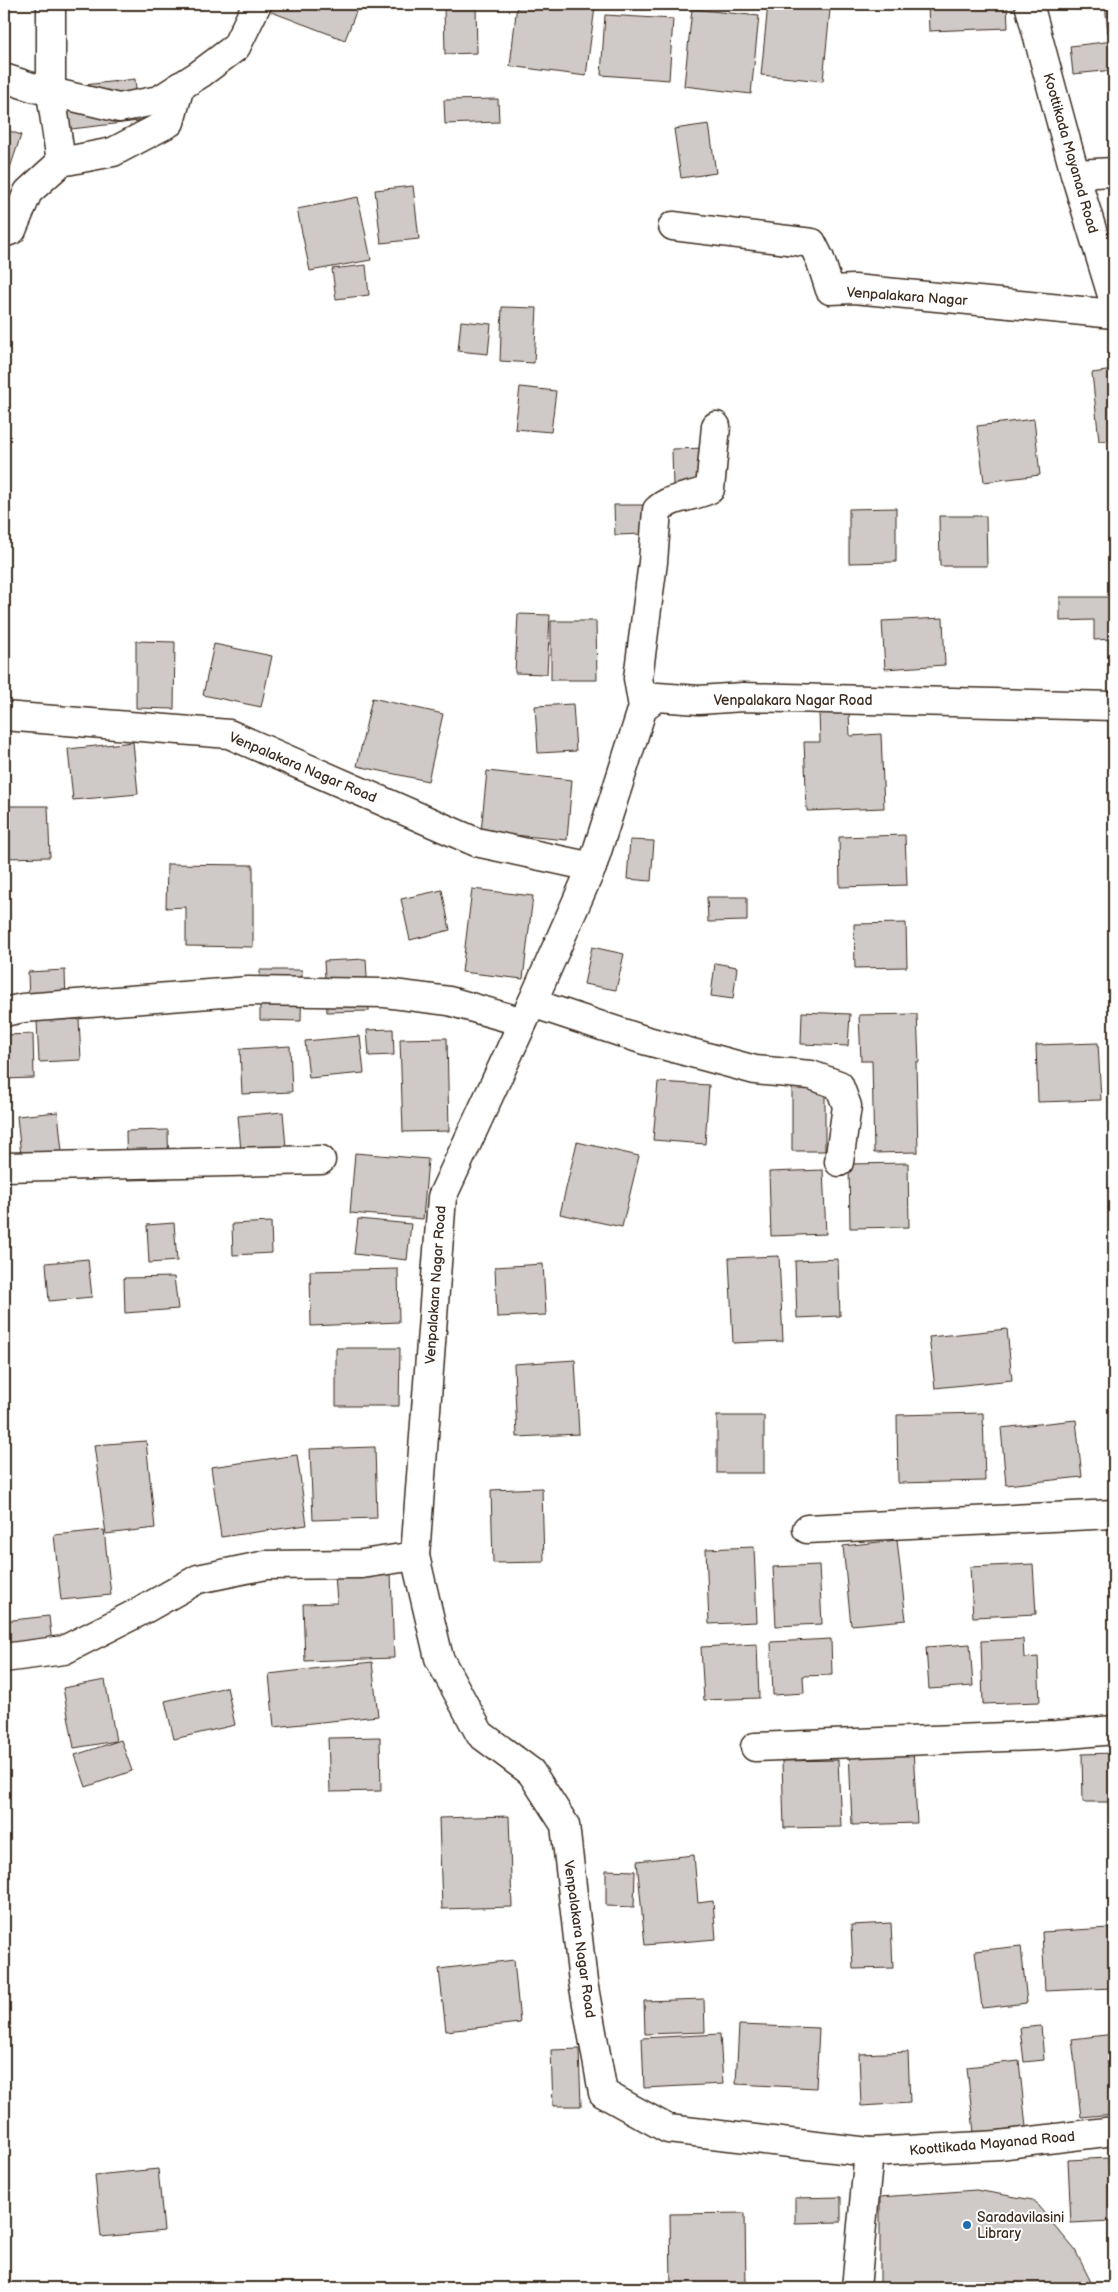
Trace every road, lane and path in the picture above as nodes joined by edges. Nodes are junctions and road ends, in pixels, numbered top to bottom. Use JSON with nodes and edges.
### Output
{"nodes":[{"id":1,"x":51,"y":4,"type":"edge"},
{"id":2,"x":257,"y":4,"type":"edge"},
{"id":3,"x":1029,"y":4,"type":"edge"},
{"id":4,"x":4,"y":78,"type":"edge"},
{"id":5,"x":180,"y":86,"type":"junction"},
{"id":6,"x":52,"y":92,"type":"junction"},
{"id":7,"x":61,"y":162,"type":"junction"},
{"id":8,"x":1114,"y":172,"type":"edge"},
{"id":9,"x":1075,"y":174,"type":"junction"},
{"id":10,"x":673,"y":226,"type":"dead end"},
{"id":11,"x":4,"y":233,"type":"edge"},
{"id":12,"x":1114,"y":302,"type":"edge"},
{"id":13,"x":1114,"y":314,"type":"edge"},
{"id":14,"x":716,"y":426,"type":"dead end"},
{"id":15,"x":1114,"y":706,"type":"edge"},
{"id":16,"x":643,"y":707,"type":"junction"},
{"id":17,"x":4,"y":716,"type":"edge"},
{"id":18,"x":592,"y":867,"type":"junction"},
{"id":19,"x":4,"y":1012,"type":"edge"},
{"id":20,"x":527,"y":1013,"type":"junction"},
{"id":21,"x":321,"y":1160,"type":"dead end"},
{"id":22,"x":839,"y":1162,"type":"dead end"},
{"id":23,"x":4,"y":1167,"type":"edge"},
{"id":24,"x":1114,"y":1514,"type":"edge"},
{"id":25,"x":807,"y":1529,"type":"dead end"},
{"id":26,"x":415,"y":1556,"type":"junction"},
{"id":27,"x":4,"y":1658,"type":"edge"},
{"id":28,"x":1114,"y":1730,"type":"edge"},
{"id":29,"x":755,"y":1747,"type":"dead end"},
{"id":30,"x":1114,"y":2131,"type":"edge"},
{"id":31,"x":869,"y":2152,"type":"junction"},
{"id":32,"x":856,"y":2288,"type":"edge"}],
"edges":[{"from":1,"to":6,"type":"street"},
{"from":2,"to":5,"type":"street"},
{"from":3,"to":9,"type":"street","name":"Koottikada Mayanad Road"},
{"from":4,"to":6,"type":"street"},
{"from":5,"to":6,"type":"street"},
{"from":5,"to":7,"type":"street"},
{"from":6,"to":7,"type":"street"},
{"from":7,"to":11,"type":"street"},
{"from":8,"to":9,"type":"street"},
{"from":9,"to":12,"type":"street","name":"Koottikada Mayanad Road"},
{"from":10,"to":13,"type":"street","name":"Venpalakara Nagar"},
{"from":14,"to":16,"type":"street"},
{"from":15,"to":16,"type":"street","name":"Venpalakara Nagar Road"},
{"from":16,"to":18,"type":"street","name":"Venpalakara Nagar Road"},
{"from":17,"to":18,"type":"street","name":"Venpalakara Nagar Road"},
{"from":18,"to":20,"type":"street","name":"Venpalakara Nagar Road"},
{"from":19,"to":20,"type":"street"},
{"from":20,"to":22,"type":"street"},
{"from":20,"to":26,"type":"street","name":"Venpalakara Nagar Road"},
{"from":21,"to":23,"type":"street"},
{"from":24,"to":25,"type":"street"},
{"from":26,"to":27,"type":"street"},
{"from":26,"to":31,"type":"street","name":"Venpalakara Nagar Road"},
{"from":28,"to":29,"type":"street"},
{"from":30,"to":31,"type":"street","name":"Koottikada Mayanad Road"},
{"from":31,"to":32,"type":"street"}]}
